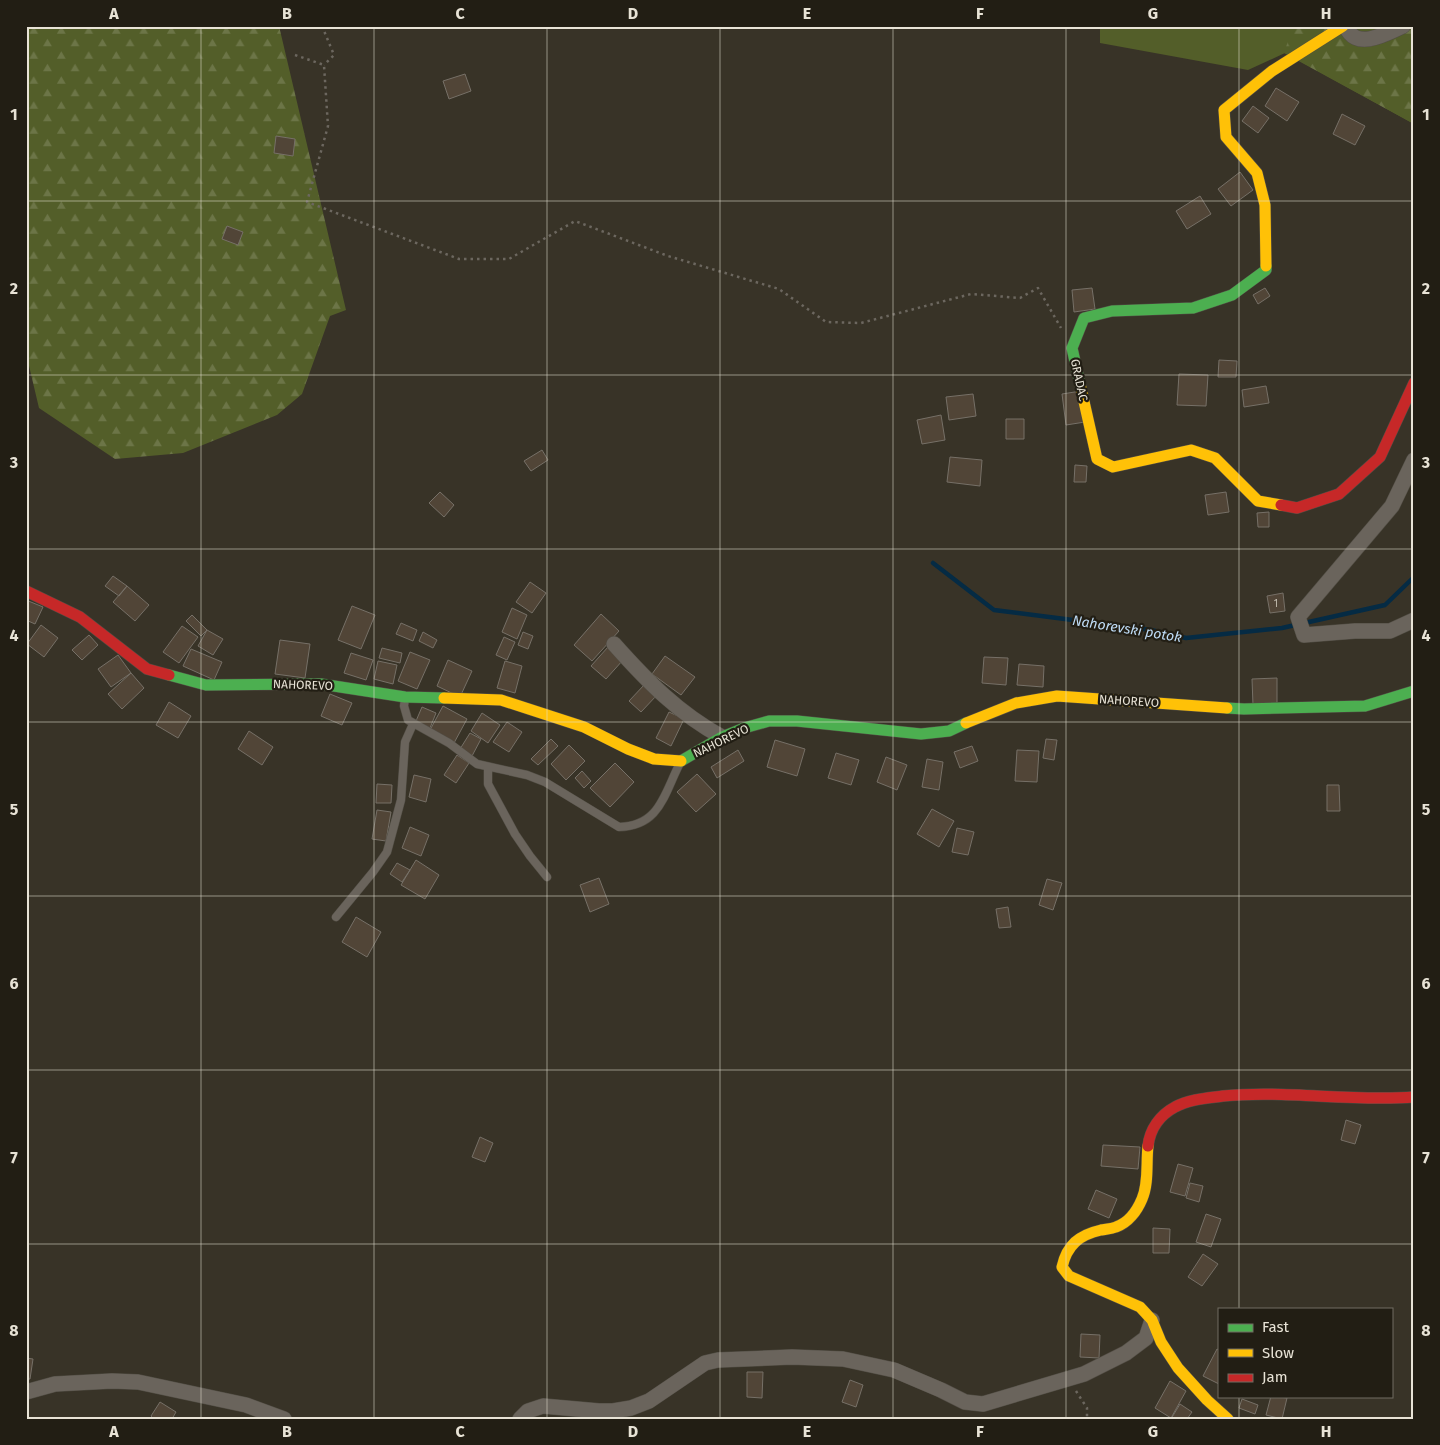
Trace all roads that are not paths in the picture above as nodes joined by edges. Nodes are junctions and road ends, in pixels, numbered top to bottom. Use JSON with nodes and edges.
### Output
{"nodes":[{"id":1,"x":1345,"y":26,"type":"edge"},
{"id":2,"x":1404,"y":26,"type":"edge"},
{"id":3,"x":1414,"y":383,"type":"edge"},
{"id":4,"x":1414,"y":460,"type":"edge"},
{"id":5,"x":26,"y":591,"type":"edge"},
{"id":6,"x":1414,"y":620,"type":"edge"},
{"id":7,"x":614,"y":644,"type":"dead end"},
{"id":8,"x":1414,"y":691,"type":"edge"},
{"id":9,"x":405,"y":697,"type":"junction"},
{"id":10,"x":414,"y":724,"type":"junction"},
{"id":11,"x":722,"y":738,"type":"junction"},
{"id":12,"x":681,"y":761,"type":"junction"},
{"id":13,"x":488,"y":768,"type":"junction"},
{"id":14,"x":547,"y":878,"type":"dead end"},
{"id":15,"x":336,"y":917,"type":"dead end"},
{"id":16,"x":1414,"y":1097,"type":"edge"},
{"id":17,"x":1152,"y":1320,"type":"junction"},
{"id":18,"x":26,"y":1392,"type":"edge"},
{"id":19,"x":284,"y":1419,"type":"edge"},
{"id":20,"x":520,"y":1419,"type":"edge"},
{"id":21,"x":1228,"y":1419,"type":"edge"}],
"edges":[{"from":1,"to":2,"type":"street","name":"GRADAC"},
{"from":1,"to":3,"type":"street","name":"GRADAC"},
{"from":4,"to":6,"type":"street"},
{"from":5,"to":9,"type":"street","name":"NAHOREVO"},
{"from":7,"to":11,"type":"street"},
{"from":8,"to":11,"type":"street","name":"NAHOREVO"},
{"from":9,"to":10,"type":"lane"},
{"from":9,"to":12,"type":"street","name":"NAHOREVO"},
{"from":10,"to":13,"type":"lane"},
{"from":10,"to":15,"type":"lane"},
{"from":11,"to":12,"type":"street","name":"NAHOREVO"},
{"from":12,"to":13,"type":"lane"},
{"from":13,"to":14,"type":"lane"},
{"from":16,"to":17,"type":"street"},
{"from":17,"to":20,"type":"street"},
{"from":17,"to":21,"type":"street"},
{"from":18,"to":19,"type":"street"}]}
